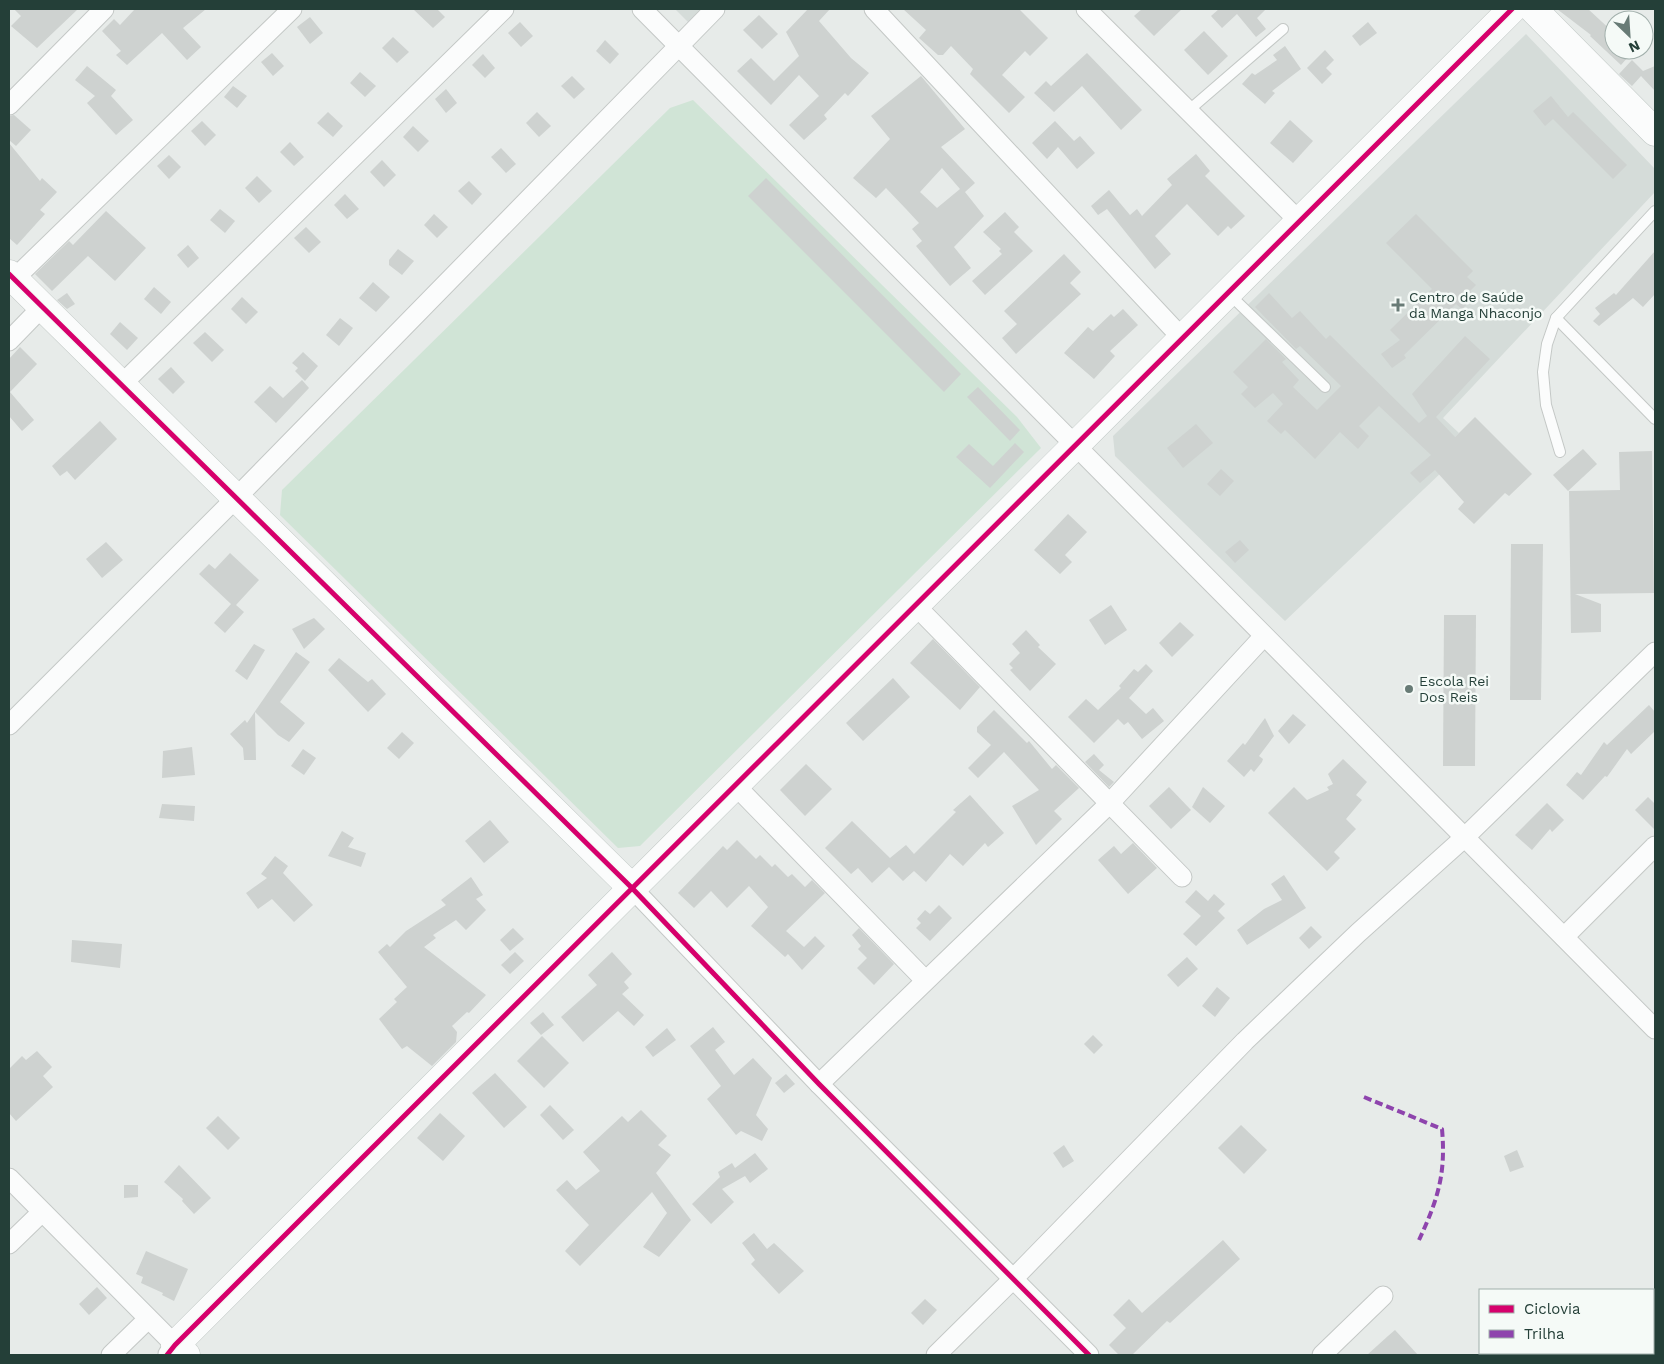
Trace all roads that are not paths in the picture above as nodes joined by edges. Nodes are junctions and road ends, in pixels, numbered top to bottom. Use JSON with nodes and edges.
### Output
{"nodes":[{"id":1,"x":104,"y":9,"type":"edge"},
{"id":2,"x":292,"y":9,"type":"edge"},
{"id":3,"x":504,"y":9,"type":"edge"},
{"id":4,"x":642,"y":9,"type":"edge"},
{"id":5,"x":715,"y":9,"type":"edge"},
{"id":6,"x":874,"y":9,"type":"edge"},
{"id":7,"x":1086,"y":9,"type":"edge"},
{"id":8,"x":1512,"y":9,"type":"edge"},
{"id":9,"x":1533,"y":9,"type":"edge"},
{"id":10,"x":1282,"y":29,"type":"dead end"},
{"id":11,"x":678,"y":44,"type":"junction"},
{"id":12,"x":9,"y":105,"type":"edge"},
{"id":13,"x":1188,"y":111,"type":"junction"},
{"id":14,"x":1655,"y":132,"type":"edge"},
{"id":15,"x":1655,"y":211,"type":"edge"},
{"id":16,"x":1299,"y":222,"type":"junction"},
{"id":17,"x":11,"y":277,"type":"edge"},
{"id":18,"x":1228,"y":293,"type":"junction"},
{"id":19,"x":42,"y":307,"type":"junction"},
{"id":20,"x":1556,"y":318,"type":"junction"},
{"id":21,"x":1182,"y":338,"type":"junction"},
{"id":22,"x":9,"y":341,"type":"edge"},
{"id":23,"x":121,"y":385,"type":"junction"},
{"id":24,"x":1324,"y":387,"type":"dead end"},
{"id":25,"x":1655,"y":419,"type":"edge"},
{"id":26,"x":1075,"y":445,"type":"junction"},
{"id":27,"x":1560,"y":452,"type":"dead end"},
{"id":28,"x":236,"y":498,"type":"junction"},
{"id":29,"x":915,"y":605,"type":"junction"},
{"id":30,"x":1264,"y":636,"type":"junction"},
{"id":31,"x":1655,"y":652,"type":"edge"},
{"id":32,"x":9,"y":725,"type":"edge"},
{"id":33,"x":735,"y":785,"type":"junction"},
{"id":34,"x":1108,"y":805,"type":"junction"},
{"id":35,"x":1465,"y":837,"type":"junction"},
{"id":36,"x":1655,"y":846,"type":"edge"},
{"id":37,"x":1182,"y":877,"type":"dead end"},
{"id":38,"x":632,"y":888,"type":"junction"},
{"id":39,"x":1564,"y":937,"type":"junction"},
{"id":40,"x":925,"y":980,"type":"junction"},
{"id":41,"x":1655,"y":1028,"type":"edge"},
{"id":42,"x":819,"y":1084,"type":"junction"},
{"id":43,"x":9,"y":1178,"type":"edge"},
{"id":44,"x":42,"y":1212,"type":"junction"},
{"id":45,"x":9,"y":1244,"type":"edge"},
{"id":46,"x":1013,"y":1280,"type":"junction"},
{"id":47,"x":1383,"y":1296,"type":"dead end"},
{"id":48,"x":148,"y":1319,"type":"junction"},
{"id":49,"x":176,"y":1352,"type":"edge"},
{"id":50,"x":111,"y":1355,"type":"edge"},
{"id":51,"x":936,"y":1355,"type":"edge"},
{"id":52,"x":1089,"y":1355,"type":"edge"},
{"id":53,"x":1322,"y":1355,"type":"edge"}],
"edges":[{"from":1,"to":12,"type":"street"},
{"from":2,"to":17,"type":"street"},
{"from":3,"to":23,"type":"street"},
{"from":4,"to":11,"type":"street"},
{"from":5,"to":11,"type":"street"},
{"from":6,"to":21,"type":"street"},
{"from":7,"to":13,"type":"street"},
{"from":8,"to":16,"type":"street"},
{"from":9,"to":14,"type":"street"},
{"from":10,"to":13,"type":"lane"},
{"from":11,"to":26,"type":"street"},
{"from":11,"to":28,"type":"street"},
{"from":13,"to":16,"type":"street"},
{"from":15,"to":20,"type":"lane"},
{"from":16,"to":18,"type":"street"},
{"from":17,"to":19,"type":"street"},
{"from":18,"to":21,"type":"street"},
{"from":18,"to":24,"type":"lane"},
{"from":19,"to":22,"type":"street"},
{"from":19,"to":23,"type":"street"},
{"from":20,"to":25,"type":"lane"},
{"from":20,"to":27,"type":"lane"},
{"from":21,"to":26,"type":"street"},
{"from":23,"to":28,"type":"street"},
{"from":26,"to":29,"type":"street"},
{"from":26,"to":30,"type":"street"},
{"from":28,"to":32,"type":"street"},
{"from":28,"to":38,"type":"street"},
{"from":29,"to":33,"type":"street"},
{"from":29,"to":34,"type":"street"},
{"from":30,"to":34,"type":"street"},
{"from":30,"to":35,"type":"street"},
{"from":31,"to":35,"type":"street"},
{"from":33,"to":38,"type":"street"},
{"from":33,"to":40,"type":"street"},
{"from":34,"to":37,"type":"street"},
{"from":34,"to":40,"type":"street"},
{"from":35,"to":39,"type":"street"},
{"from":35,"to":46,"type":"street"},
{"from":36,"to":39,"type":"street"},
{"from":38,"to":42,"type":"street"},
{"from":38,"to":49,"type":"street"},
{"from":39,"to":41,"type":"street"},
{"from":40,"to":42,"type":"street"},
{"from":42,"to":46,"type":"street"},
{"from":43,"to":44,"type":"street"},
{"from":44,"to":45,"type":"street"},
{"from":44,"to":48,"type":"street"},
{"from":46,"to":51,"type":"street"},
{"from":46,"to":52,"type":"street"},
{"from":47,"to":53,"type":"street"},
{"from":48,"to":49,"type":"street"},
{"from":48,"to":50,"type":"street"}]}
